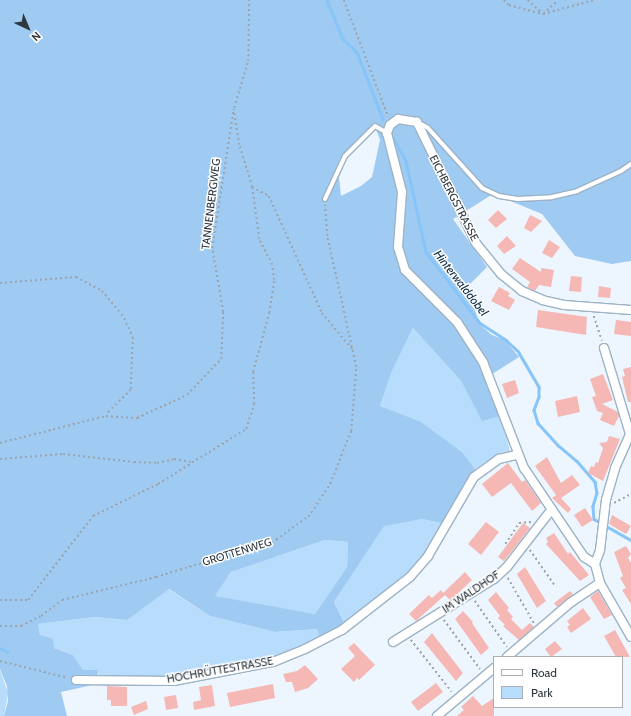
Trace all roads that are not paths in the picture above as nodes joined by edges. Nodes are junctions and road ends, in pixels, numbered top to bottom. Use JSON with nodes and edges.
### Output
{"nodes":[{"id":1,"x":417,"y":122,"type":"junction"},
{"id":2,"x":387,"y":133,"type":"junction"},
{"id":3,"x":631,"y":164,"type":"edge"},
{"id":4,"x":325,"y":199,"type":"road end"},
{"id":5,"x":631,"y":310,"type":"edge"},
{"id":6,"x":604,"y":348,"type":"road end"},
{"id":7,"x":630,"y":433,"type":"edge"},
{"id":8,"x":517,"y":455,"type":"junction"},
{"id":9,"x":552,"y":509,"type":"junction"},
{"id":10,"x":595,"y":564,"type":"junction"},
{"id":11,"x":600,"y":583,"type":"junction"},
{"id":12,"x":631,"y":638,"type":"edge"},
{"id":13,"x":393,"y":642,"type":"dead end"},
{"id":14,"x":509,"y":655,"type":"edge"},
{"id":15,"x":493,"y":669,"type":"edge"},
{"id":16,"x":76,"y":680,"type":"road end"},
{"id":17,"x":437,"y":716,"type":"edge"}],
"edges":[{"from":1,"to":2,"type":"street"},
{"from":1,"to":3,"type":"lane"},
{"from":1,"to":5,"type":"street","name":"EICHBERGSTRASSE"},
{"from":2,"to":4,"type":"lane"},
{"from":2,"to":8,"type":"street"},
{"from":6,"to":7,"type":"street"},
{"from":7,"to":10,"type":"street"},
{"from":8,"to":9,"type":"street"},
{"from":8,"to":16,"type":"street","name":"HOCHRÜTTESTRASSE"},
{"from":9,"to":10,"type":"street"},
{"from":9,"to":13,"type":"street","name":"IM WALDHOF"},
{"from":10,"to":11,"type":"street"},
{"from":11,"to":12,"type":"street"},
{"from":11,"to":14,"type":"street"},
{"from":15,"to":17,"type":"street"}]}
